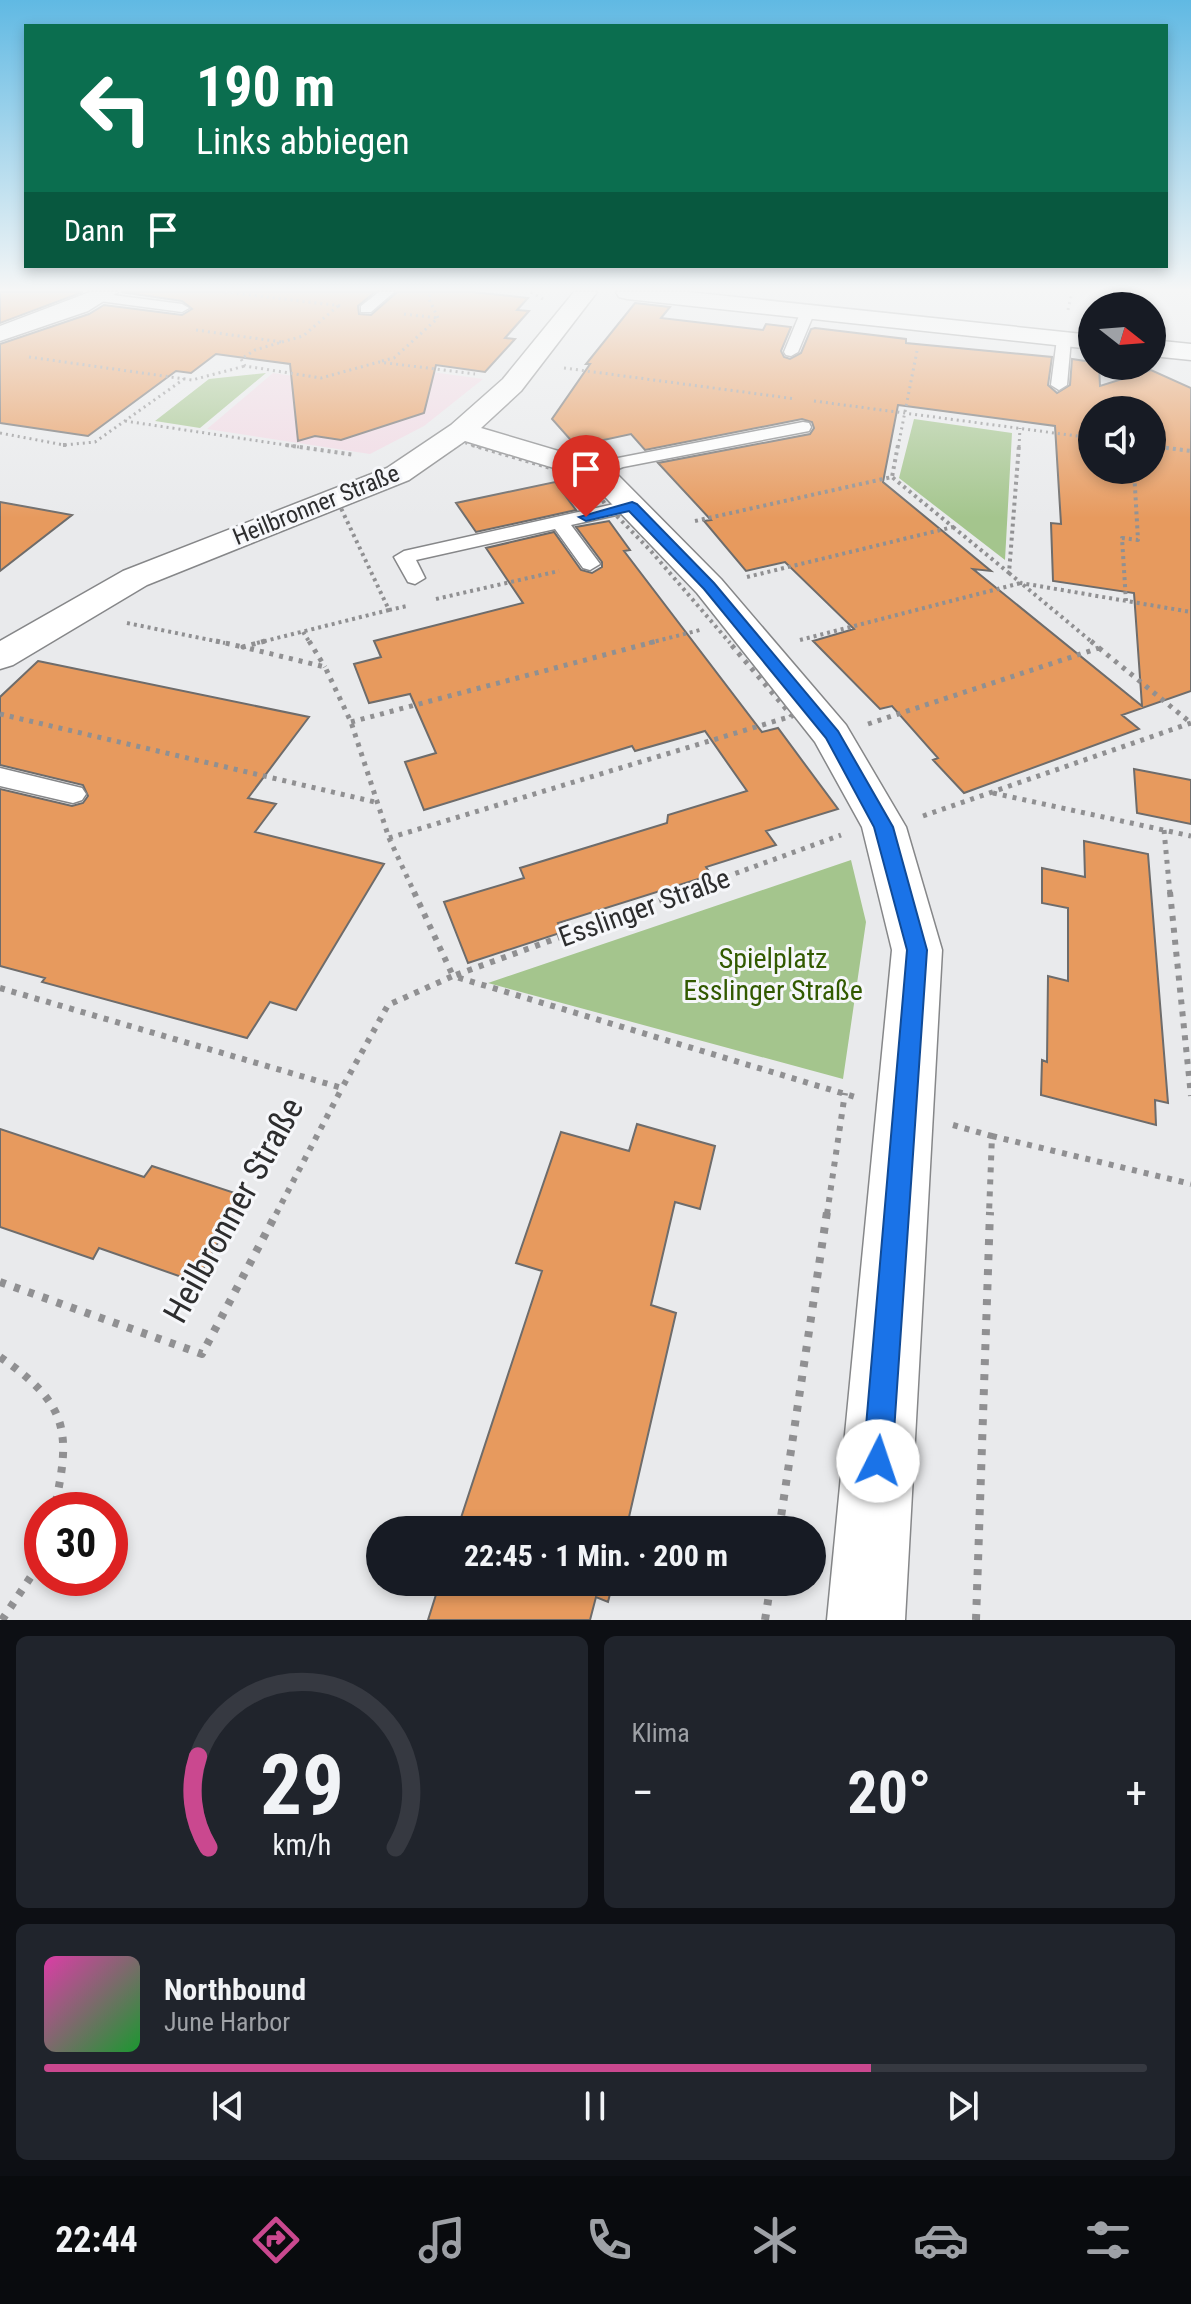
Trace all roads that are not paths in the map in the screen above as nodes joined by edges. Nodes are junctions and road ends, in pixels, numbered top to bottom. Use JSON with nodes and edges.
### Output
{"nodes":[{"id":1,"x":526,"y":368,"type":"edge"},
{"id":2,"x":1061,"y":368,"type":"edge"},
{"id":3,"x":1059,"y":385,"type":"dead end"},
{"id":4,"x":803,"y":427,"type":"dead end"},
{"id":5,"x":461,"y":431,"type":"junction"},
{"id":6,"x":630,"y":514,"type":"junction"},
{"id":7,"x":560,"y":523,"type":"junction"},
{"id":8,"x":590,"y":564,"type":"road end"},
{"id":9,"x":415,"y":578,"type":"dead end"},
{"id":10,"x":0,"y":657,"type":"edge"},
{"id":11,"x":0,"y":777,"type":"edge"},
{"id":12,"x":73,"y":794,"type":"dead end"},
{"id":13,"x":866,"y":1620,"type":"edge"}],
"edges":[{"from":1,"to":5,"type":"street","name":"Heilbronner Straße"},
{"from":2,"to":3,"type":"lane"},
{"from":4,"to":6,"type":"lane"},
{"from":5,"to":6,"type":"street"},
{"from":5,"to":10,"type":"street","name":"Heilbronner Straße"},
{"from":6,"to":7,"type":"lane"},
{"from":6,"to":13,"type":"street"},
{"from":7,"to":8,"type":"lane"},
{"from":7,"to":9,"type":"lane"},
{"from":11,"to":12,"type":"lane"}]}
